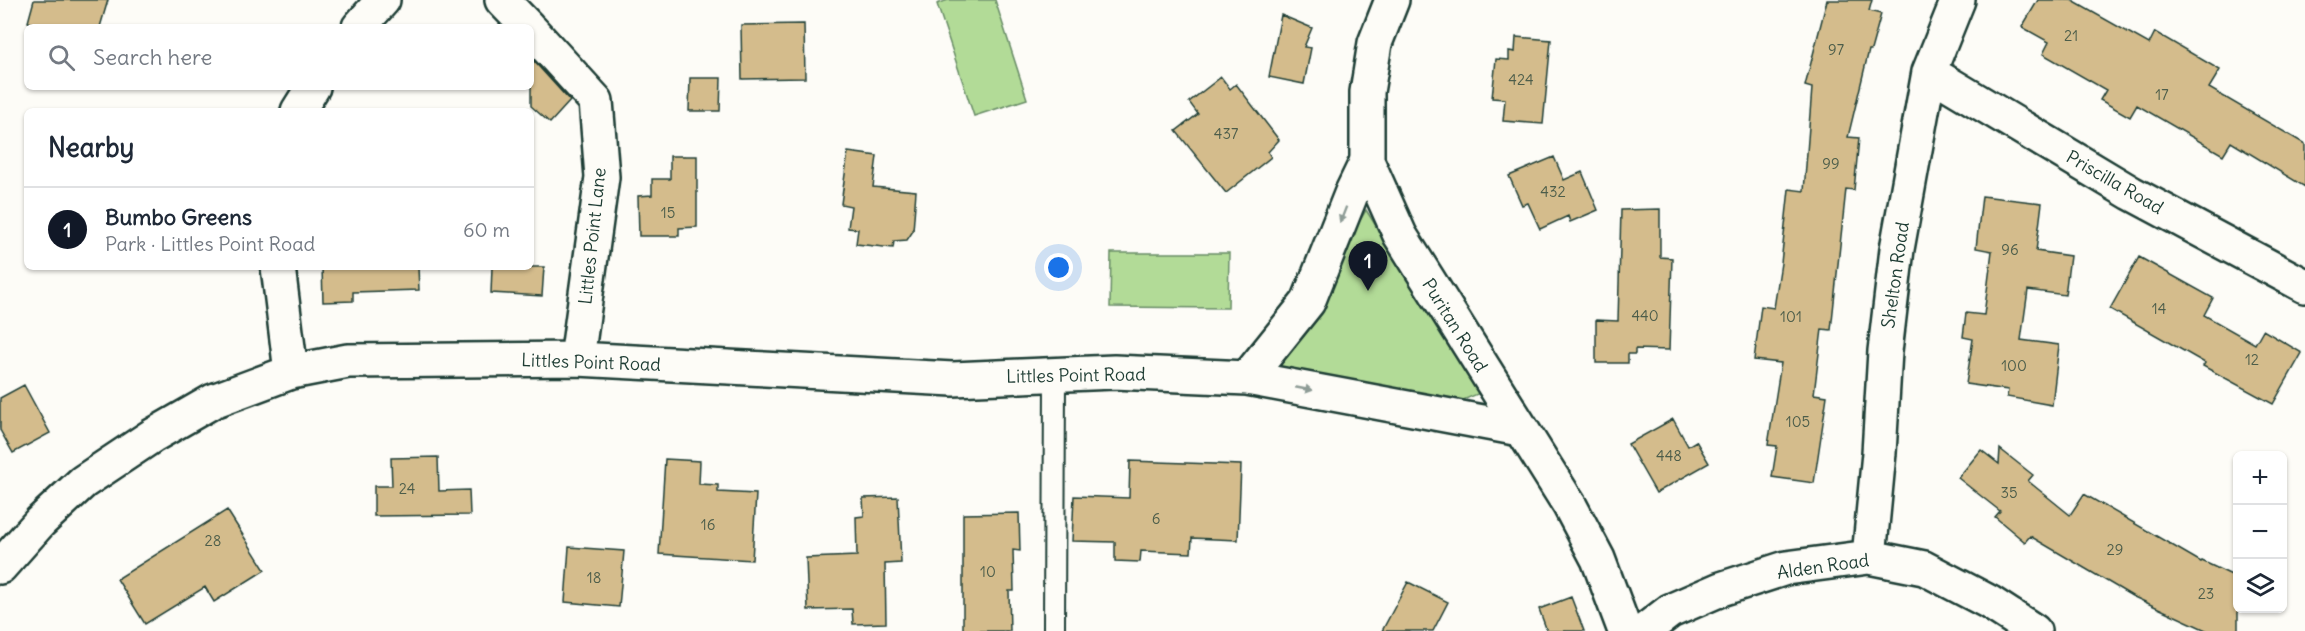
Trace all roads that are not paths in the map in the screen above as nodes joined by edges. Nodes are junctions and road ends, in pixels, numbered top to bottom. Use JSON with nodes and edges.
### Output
{"nodes":[{"id":1,"x":383,"y":0,"type":"edge"},
{"id":2,"x":502,"y":0,"type":"edge"},
{"id":3,"x":1392,"y":0,"type":"edge"},
{"id":4,"x":1958,"y":0,"type":"edge"},
{"id":5,"x":362,"y":24,"type":"edge"},
{"id":6,"x":526,"y":24,"type":"edge"},
{"id":7,"x":534,"y":32,"type":"edge"},
{"id":8,"x":1929,"y":72,"type":"junction"},
{"id":9,"x":311,"y":90,"type":"edge"},
{"id":10,"x":300,"y":108,"type":"edge"},
{"id":11,"x":1367,"y":161,"type":"junction"},
{"id":12,"x":278,"y":270,"type":"edge"},
{"id":13,"x":2305,"y":286,"type":"edge"},
{"id":14,"x":577,"y":359,"type":"junction"},
{"id":15,"x":291,"y":372,"type":"junction"},
{"id":16,"x":1055,"y":374,"type":"junction"},
{"id":17,"x":1247,"y":378,"type":"junction"},
{"id":18,"x":1520,"y":429,"type":"junction"},
{"id":19,"x":1869,"y":557,"type":"junction"},
{"id":20,"x":0,"y":567,"type":"edge"},
{"id":21,"x":1054,"y":631,"type":"edge"},
{"id":22,"x":1625,"y":631,"type":"edge"},
{"id":23,"x":1644,"y":631,"type":"edge"},
{"id":24,"x":2034,"y":631,"type":"edge"}],
"edges":[{"from":1,"to":5,"type":"street"},
{"from":2,"to":6,"type":"street","name":"Littles Point Lane"},
{"from":3,"to":11,"type":"street","name":"Puritan Road"},
{"from":4,"to":8,"type":"street","name":"Shelton Road"},
{"from":7,"to":14,"type":"street","name":"Littles Point Lane"},
{"from":8,"to":13,"type":"street","name":"Priscilla Road"},
{"from":8,"to":19,"type":"street","name":"Shelton Road"},
{"from":9,"to":10,"type":"street"},
{"from":11,"to":17,"type":"street","one_way":true},
{"from":11,"to":18,"type":"street","name":"Puritan Road"},
{"from":12,"to":15,"type":"street"},
{"from":14,"to":15,"type":"street","name":"Littles Point Road"},
{"from":14,"to":16,"type":"street","name":"Littles Point Road"},
{"from":15,"to":20,"type":"street","name":"Littles Point Road"},
{"from":16,"to":17,"type":"street","name":"Littles Point Road"},
{"from":16,"to":21,"type":"lane"},
{"from":17,"to":18,"type":"street","name":"Littles Point Road","one_way":true},
{"from":18,"to":22,"type":"street","name":"Puritan Road"},
{"from":19,"to":23,"type":"street","name":"Alden Road"},
{"from":19,"to":24,"type":"street","name":"Alden Road"}]}
